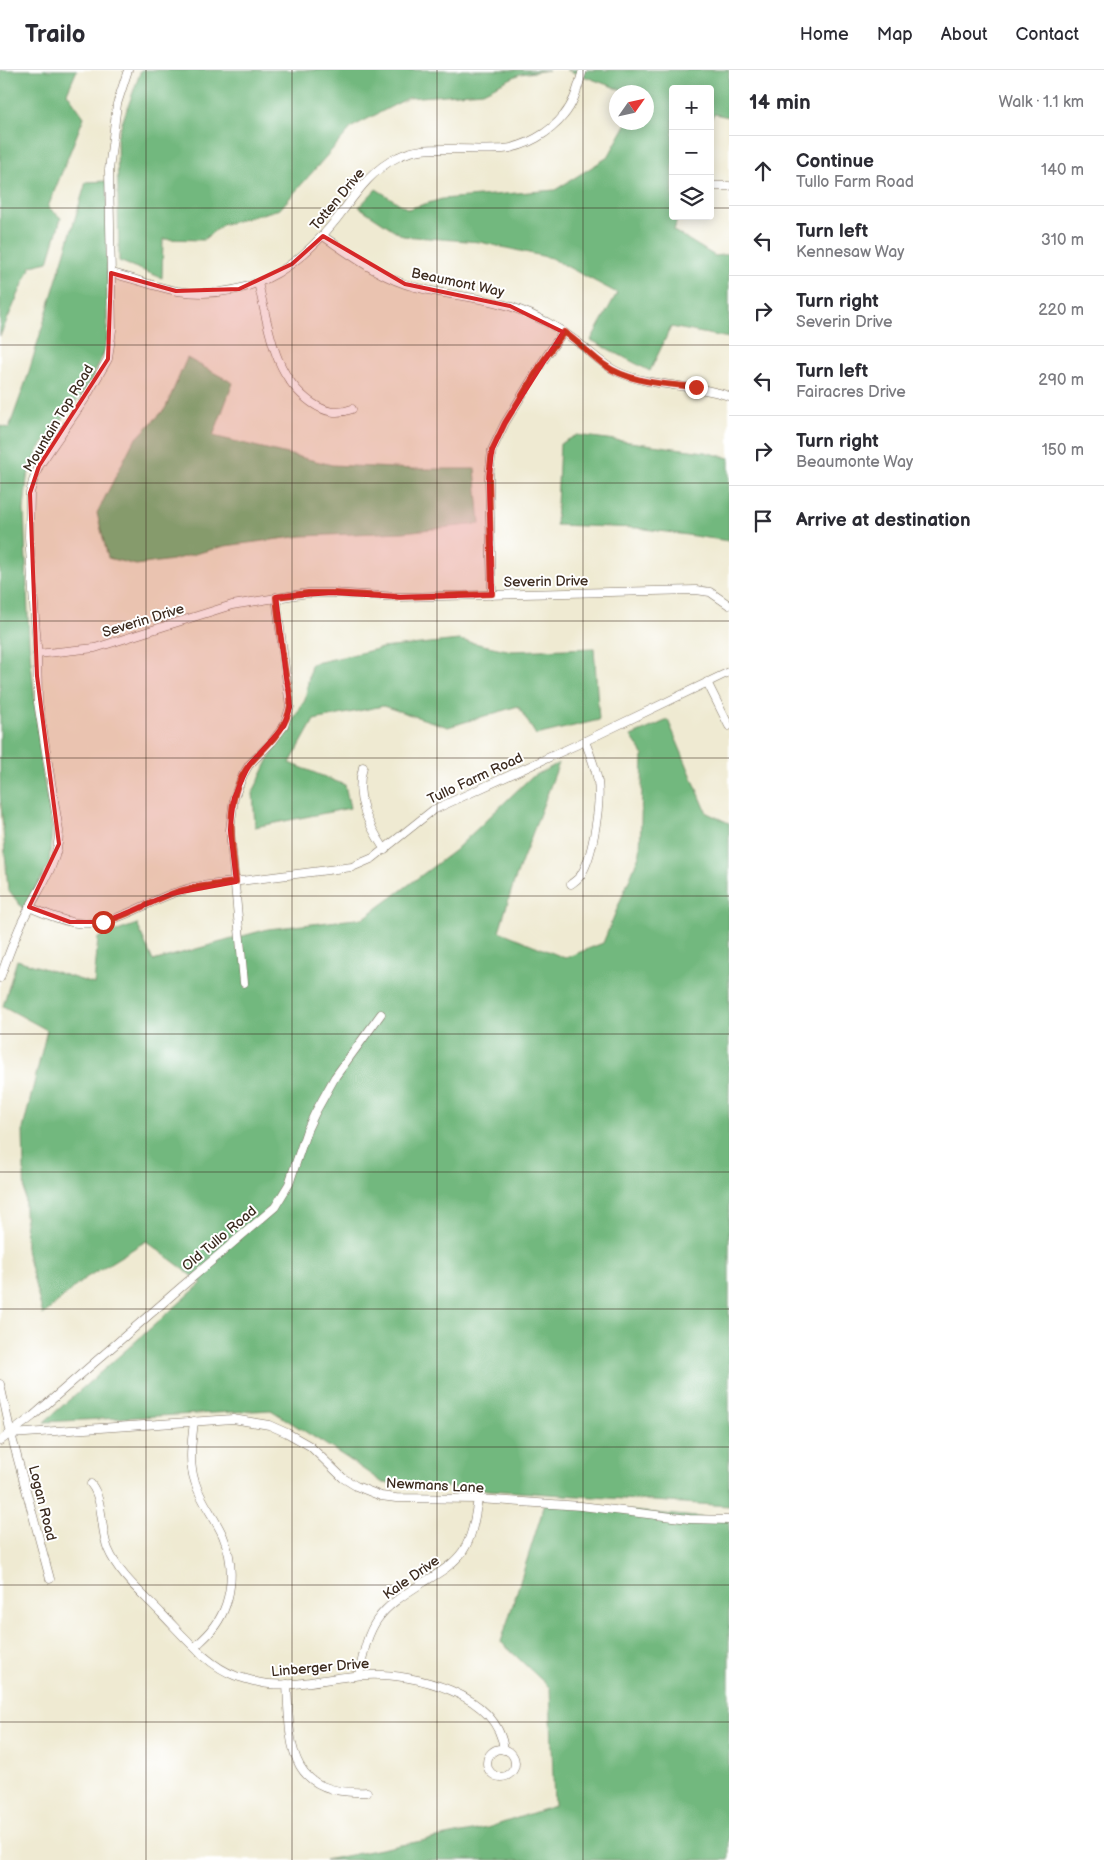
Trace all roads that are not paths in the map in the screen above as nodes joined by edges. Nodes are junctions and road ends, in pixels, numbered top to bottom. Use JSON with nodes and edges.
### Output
{"nodes":[{"id":1,"x":128,"y":70,"type":"edge"},
{"id":2,"x":583,"y":70,"type":"edge"},
{"id":3,"x":714,"y":186,"type":"edge"},
{"id":4,"x":729,"y":186,"type":"edge"},
{"id":5,"x":323,"y":236,"type":"junction"},
{"id":6,"x":111,"y":272,"type":"junction"},
{"id":7,"x":258,"y":283,"type":"junction"},
{"id":8,"x":564,"y":332,"type":"junction"},
{"id":9,"x":729,"y":396,"type":"edge"},
{"id":10,"x":352,"y":409,"type":"dead end"},
{"id":11,"x":492,"y":594,"type":"junction"},
{"id":12,"x":276,"y":597,"type":"junction"},
{"id":13,"x":729,"y":605,"type":"edge"},
{"id":14,"x":37,"y":654,"type":"junction"},
{"id":15,"x":729,"y":672,"type":"edge"},
{"id":16,"x":707,"y":682,"type":"junction"},
{"id":17,"x":729,"y":726,"type":"edge"},
{"id":18,"x":585,"y":741,"type":"junction"},
{"id":19,"x":363,"y":766,"type":"dead end"},
{"id":20,"x":385,"y":850,"type":"junction"},
{"id":21,"x":236,"y":882,"type":"junction"},
{"id":22,"x":572,"y":884,"type":"dead end"},
{"id":23,"x":29,"y":907,"type":"junction"},
{"id":24,"x":0,"y":978,"type":"edge"},
{"id":25,"x":244,"y":983,"type":"dead end"},
{"id":26,"x":381,"y":1014,"type":"dead end"},
{"id":27,"x":0,"y":1384,"type":"edge"},
{"id":28,"x":194,"y":1421,"type":"junction"},
{"id":29,"x":11,"y":1434,"type":"junction"},
{"id":30,"x":0,"y":1441,"type":"edge"},
{"id":31,"x":91,"y":1484,"type":"dead end"},
{"id":32,"x":478,"y":1499,"type":"junction"},
{"id":33,"x":729,"y":1520,"type":"edge"},
{"id":34,"x":50,"y":1578,"type":"dead end"},
{"id":35,"x":194,"y":1647,"type":"junction"},
{"id":36,"x":359,"y":1675,"type":"junction"},
{"id":37,"x":287,"y":1684,"type":"junction"},
{"id":38,"x":504,"y":1750,"type":"dead end"},
{"id":39,"x":367,"y":1792,"type":"dead end"}],
"edges":[{"from":1,"to":6,"type":"street","name":"Mountain Top Road"},
{"from":2,"to":5,"type":"street","name":"Totten Drive"},
{"from":3,"to":4,"type":"street"},
{"from":5,"to":7,"type":"street","name":"Totten Drive"},
{"from":5,"to":8,"type":"street","name":"Beaumont Way"},
{"from":6,"to":7,"type":"street","name":"Totten Drive"},
{"from":6,"to":14,"type":"street","name":"Mountain Top Road"},
{"from":7,"to":10,"type":"street"},
{"from":8,"to":9,"type":"street","name":"Beaumont Way"},
{"from":8,"to":11,"type":"street"},
{"from":11,"to":12,"type":"street","name":"Severin Drive"},
{"from":11,"to":13,"type":"street","name":"Severin Drive"},
{"from":12,"to":14,"type":"street","name":"Severin Drive"},
{"from":12,"to":21,"type":"street"},
{"from":14,"to":23,"type":"street","name":"Mountain Top Road"},
{"from":15,"to":16,"type":"street","name":"Tullo Farm Road"},
{"from":16,"to":17,"type":"street"},
{"from":16,"to":18,"type":"street","name":"Tullo Farm Road"},
{"from":18,"to":20,"type":"street","name":"Tullo Farm Road"},
{"from":18,"to":22,"type":"street"},
{"from":19,"to":20,"type":"street"},
{"from":20,"to":21,"type":"street","name":"Tullo Farm Road"},
{"from":21,"to":23,"type":"street","name":"Tullo Farm Road"},
{"from":21,"to":25,"type":"street"},
{"from":23,"to":24,"type":"street","name":"Mountain Top Road"},
{"from":26,"to":29,"type":"street","name":"Old Tullo Road"},
{"from":27,"to":29,"type":"street"},
{"from":28,"to":29,"type":"street","name":"Newmans Lane"},
{"from":28,"to":32,"type":"street","name":"Newmans Lane"},
{"from":28,"to":35,"type":"street"},
{"from":29,"to":30,"type":"street","name":"Old Tullo Road"},
{"from":29,"to":34,"type":"street","name":"Logan Road"},
{"from":31,"to":35,"type":"street","name":"Linberger Drive"},
{"from":32,"to":33,"type":"street","name":"Newmans Lane"},
{"from":32,"to":36,"type":"street","name":"Kale Drive"},
{"from":35,"to":37,"type":"street","name":"Linberger Drive"},
{"from":36,"to":37,"type":"street","name":"Linberger Drive"},
{"from":36,"to":38,"type":"street","name":"Linberger Drive"},
{"from":37,"to":39,"type":"street"}]}
